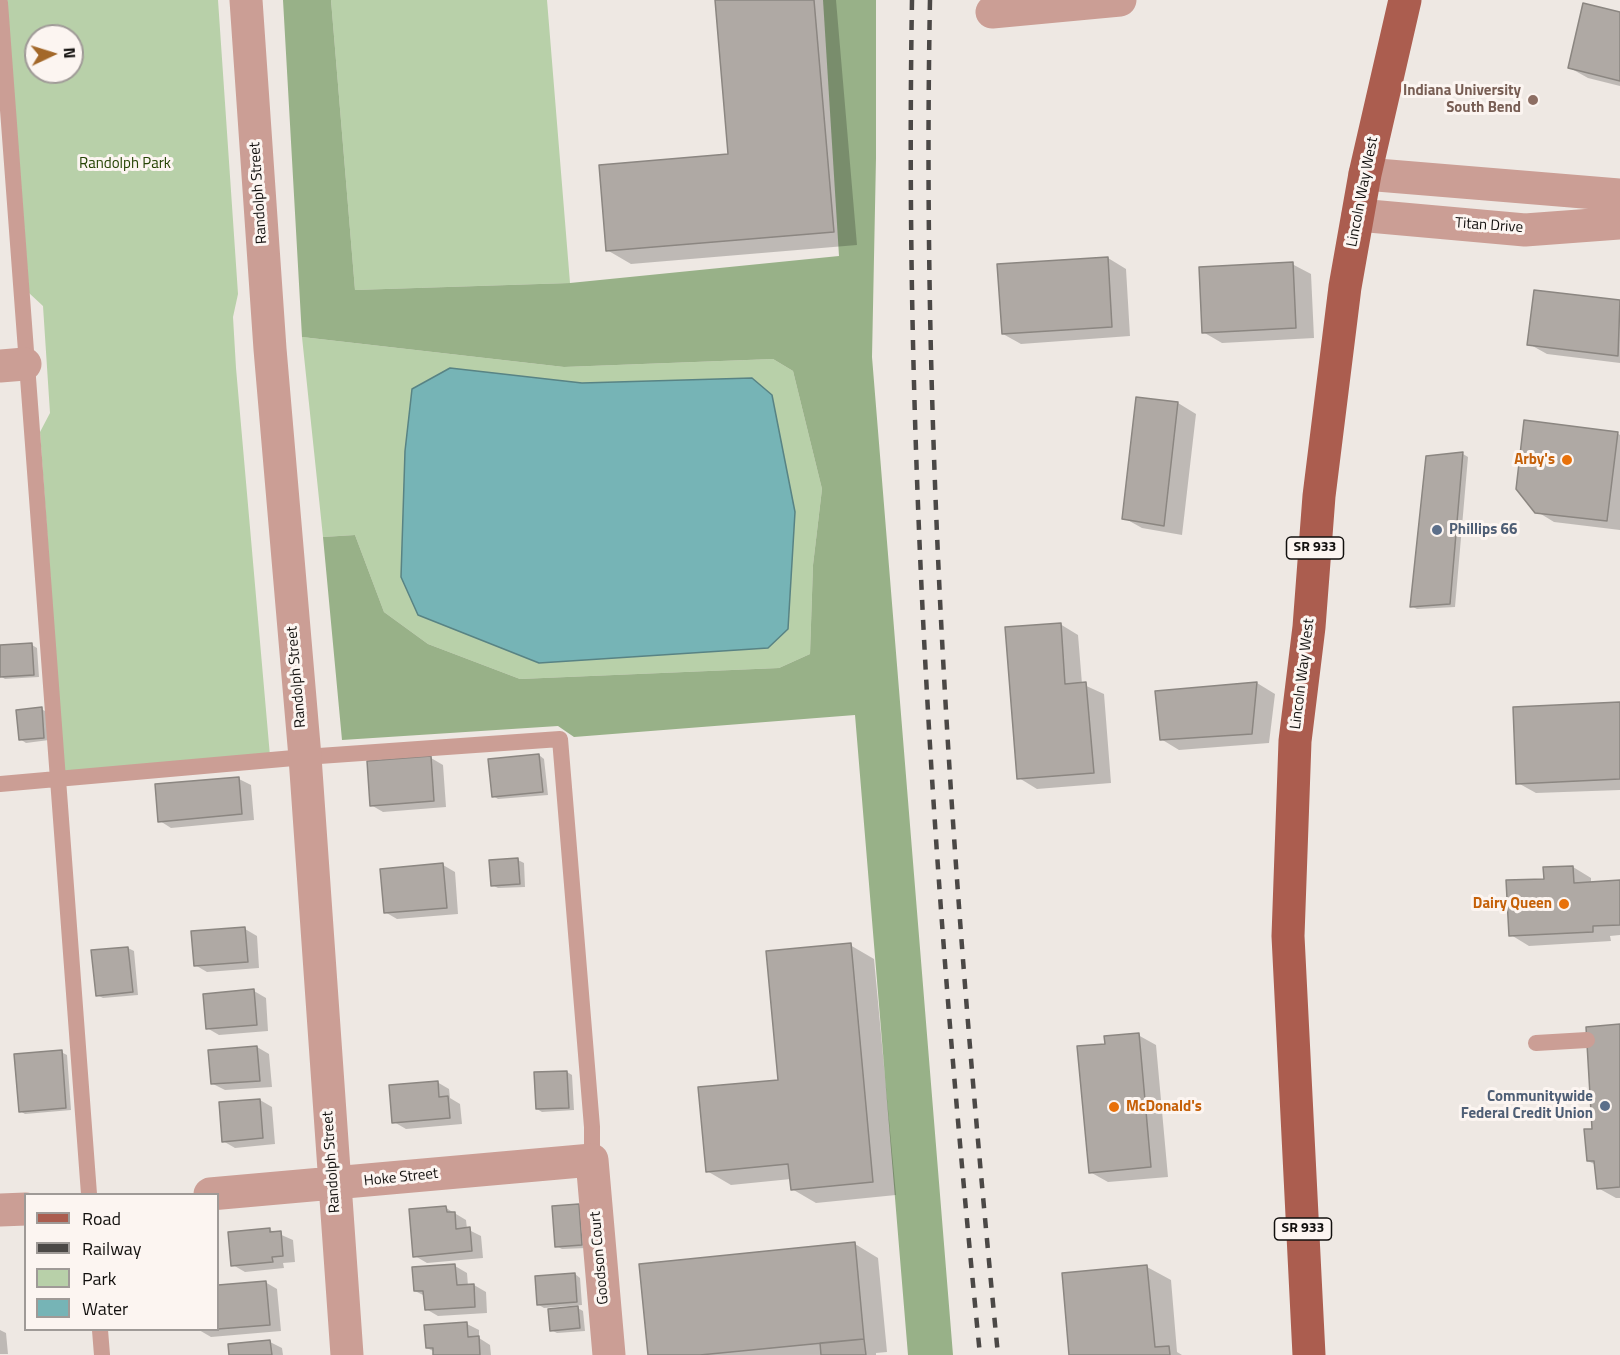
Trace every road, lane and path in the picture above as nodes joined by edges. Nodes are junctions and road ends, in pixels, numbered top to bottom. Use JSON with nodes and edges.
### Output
{"nodes":[{"id":1,"x":246,"y":0,"type":"edge"},
{"id":2,"x":1120,"y":0,"type":"edge"},
{"id":3,"x":1405,"y":0,"type":"edge"},
{"id":4,"x":0,"y":3,"type":"edge"},
{"id":5,"x":992,"y":12,"type":"dead end"},
{"id":6,"x":1365,"y":174,"type":"junction"},
{"id":7,"x":1620,"y":195,"type":"edge"},
{"id":8,"x":1358,"y":215,"type":"junction"},
{"id":9,"x":1620,"y":223,"type":"edge"},
{"id":10,"x":13,"y":365,"type":"edge"},
{"id":11,"x":305,"y":757,"type":"junction"},
{"id":12,"x":57,"y":781,"type":"junction"},
{"id":13,"x":0,"y":784,"type":"edge"},
{"id":14,"x":1587,"y":1040,"type":"dead end"},
{"id":15,"x":1536,"y":1043,"type":"dead end"},
{"id":16,"x":592,"y":1160,"type":"junction"},
{"id":17,"x":334,"y":1185,"type":"junction"},
{"id":18,"x":89,"y":1193,"type":"edge"},
{"id":19,"x":219,"y":1193,"type":"edge"},
{"id":20,"x":24,"y":1209,"type":"edge"},
{"id":21,"x":0,"y":1210,"type":"edge"},
{"id":22,"x":100,"y":1331,"type":"edge"},
{"id":23,"x":102,"y":1355,"type":"edge"},
{"id":24,"x":347,"y":1355,"type":"edge"},
{"id":25,"x":609,"y":1355,"type":"edge"},
{"id":26,"x":1309,"y":1355,"type":"edge"}],
"edges":[{"from":1,"to":11,"type":"street","name":"Randolph Street"},
{"from":2,"to":5,"type":"street"},
{"from":3,"to":6,"type":"main road","name":"Lincoln Way West","number":"SR 933"},
{"from":4,"to":10,"type":"lane"},
{"from":6,"to":7,"type":"street"},
{"from":6,"to":8,"type":"main road","name":"Lincoln Way West","number":"SR 933"},
{"from":8,"to":9,"type":"street","name":"Titan Drive"},
{"from":8,"to":26,"type":"main road","name":"Lincoln Way West","number":"SR 933"},
{"from":10,"to":12,"type":"lane"},
{"from":11,"to":12,"type":"lane"},
{"from":11,"to":16,"type":"lane"},
{"from":11,"to":17,"type":"street","name":"Randolph Street"},
{"from":12,"to":13,"type":"lane"},
{"from":12,"to":18,"type":"lane"},
{"from":14,"to":15,"type":"lane"},
{"from":16,"to":17,"type":"street","name":"Hoke Street"},
{"from":16,"to":25,"type":"street","name":"Goodson Court"},
{"from":17,"to":19,"type":"street","name":"Hoke Street"},
{"from":17,"to":24,"type":"street","name":"Randolph Street"},
{"from":20,"to":21,"type":"street"},
{"from":22,"to":23,"type":"lane"}]}
